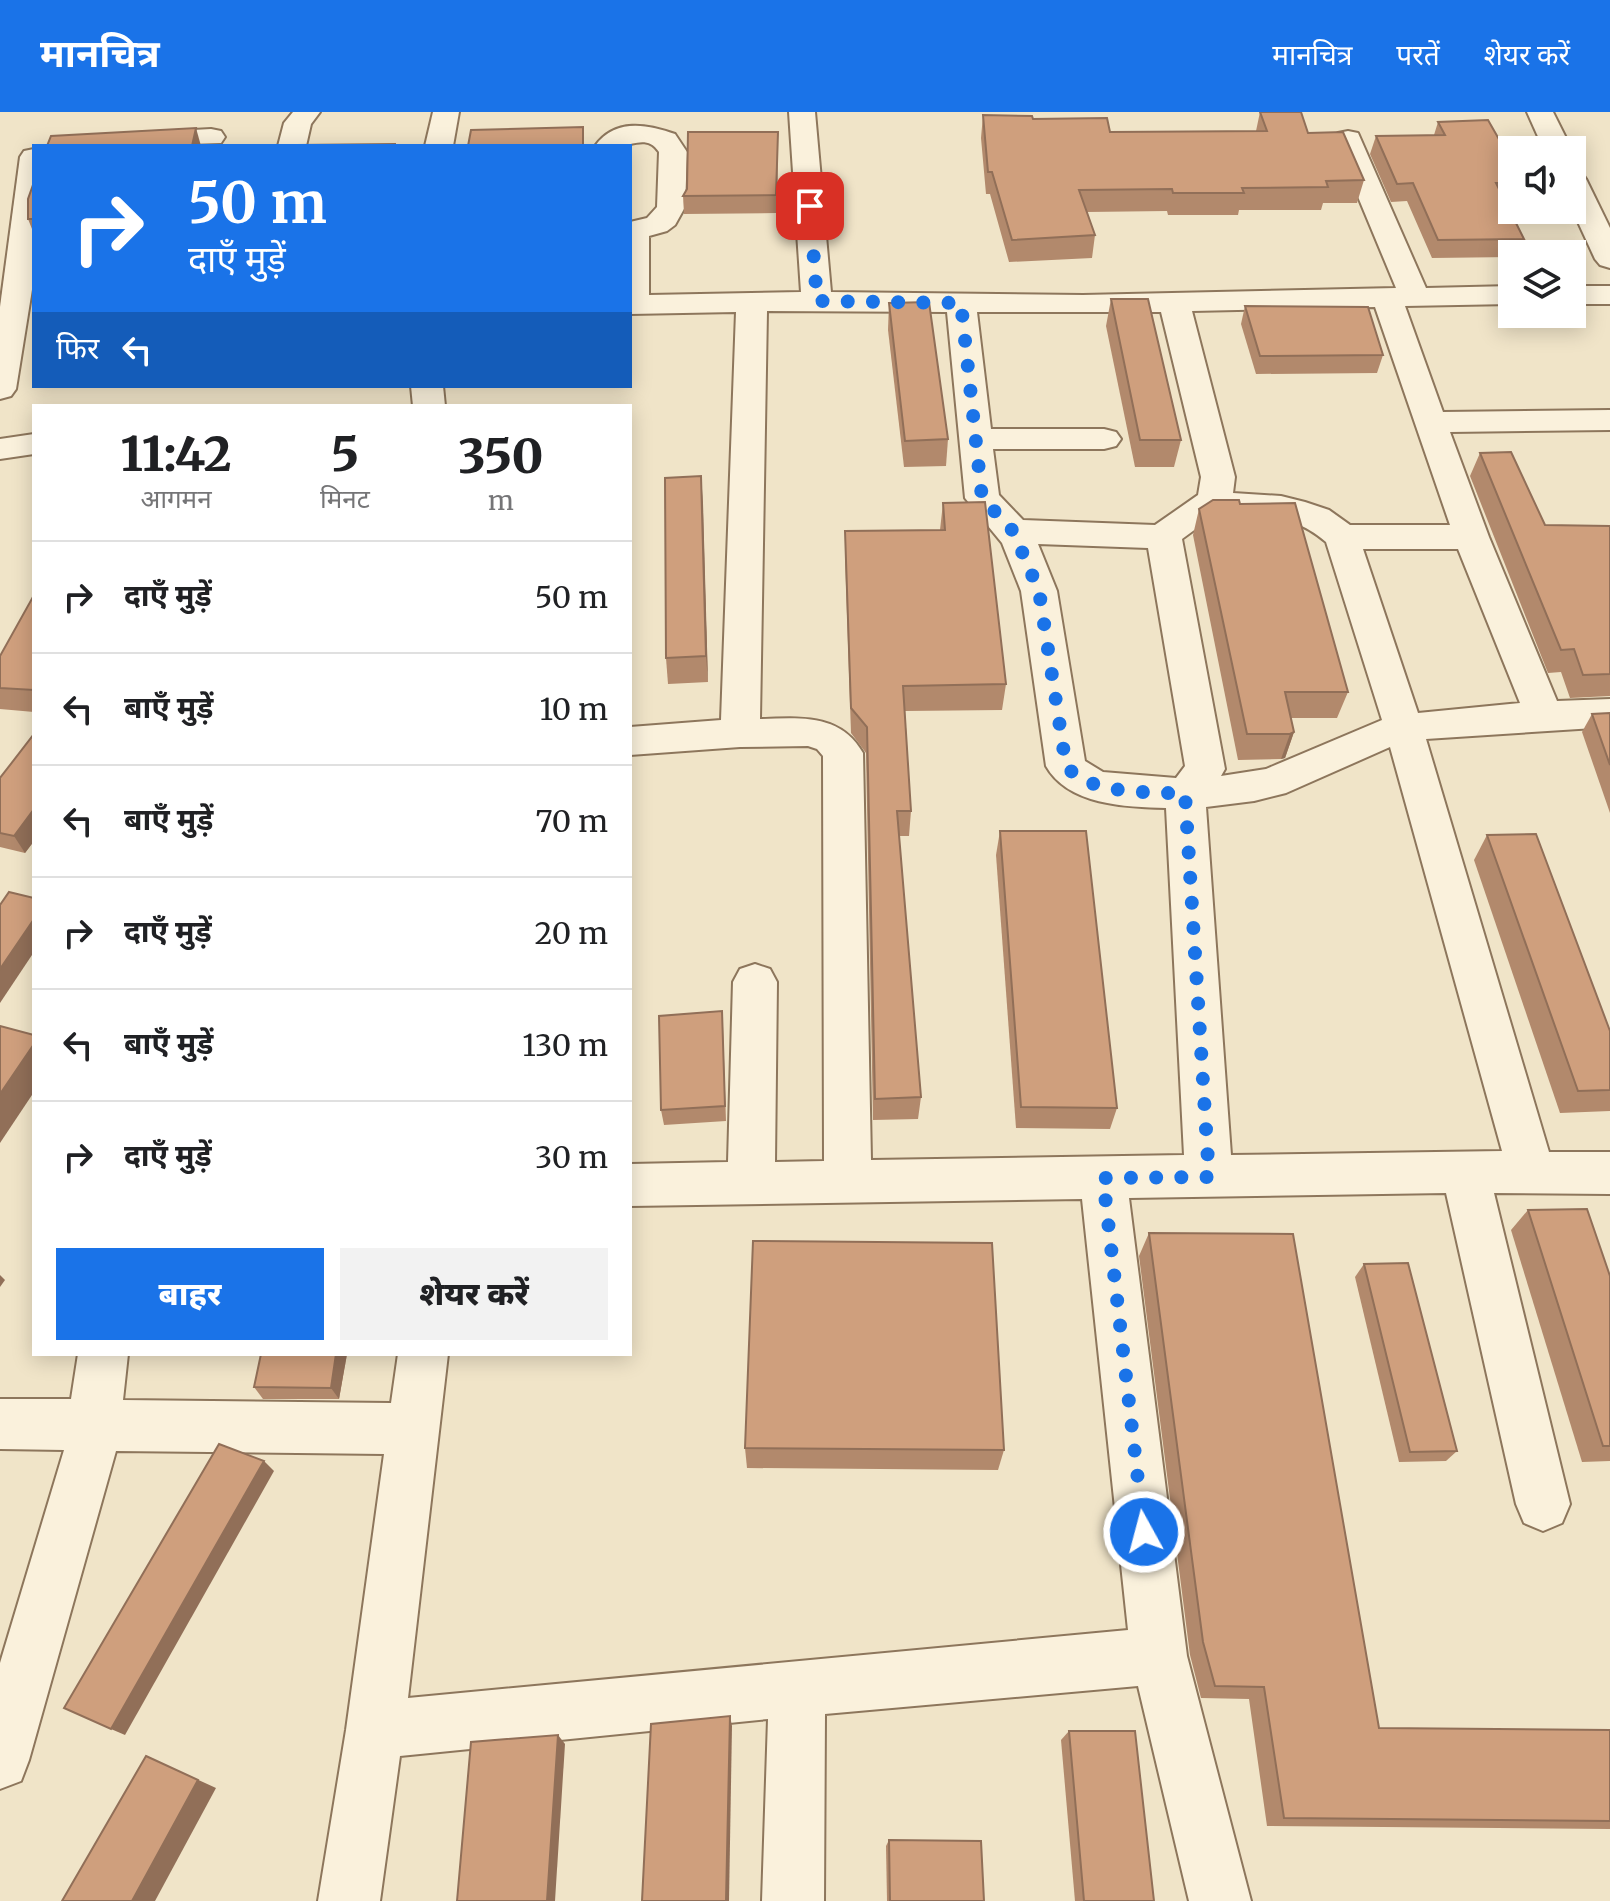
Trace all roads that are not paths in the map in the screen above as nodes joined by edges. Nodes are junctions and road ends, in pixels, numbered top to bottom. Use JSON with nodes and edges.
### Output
{"nodes":[{"id":1,"x":307,"y":112,"type":"edge"},
{"id":2,"x":446,"y":112,"type":"edge"},
{"id":3,"x":802,"y":112,"type":"edge"},
{"id":4,"x":1540,"y":112,"type":"edge"},
{"id":5,"x":635,"y":122,"type":"edge"},
{"id":6,"x":1551,"y":136,"type":"edge"},
{"id":7,"x":211,"y":137,"type":"dead end"},
{"id":8,"x":1348,"y":139,"type":"edge"},
{"id":9,"x":117,"y":142,"type":"edge"},
{"id":10,"x":293,"y":144,"type":"edge"},
{"id":11,"x":439,"y":144,"type":"edge"},
{"id":12,"x":611,"y":144,"type":"edge"},
{"id":13,"x":32,"y":188,"type":"edge"},
{"id":14,"x":1586,"y":208,"type":"edge"},
{"id":15,"x":632,"y":231,"type":"edge"},
{"id":16,"x":28,"y":251,"type":"edge"},
{"id":17,"x":1610,"y":259,"type":"edge"},
{"id":18,"x":1498,"y":295,"type":"edge"},
{"id":19,"x":1586,"y":295,"type":"edge"},
{"id":20,"x":1610,"y":295,"type":"edge"},
{"id":21,"x":1400,"y":296,"type":"junction"},
{"id":22,"x":752,"y":301,"type":"junction"},
{"id":23,"x":817,"y":301,"type":"junction"},
{"id":24,"x":1174,"y":302,"type":"junction"},
{"id":25,"x":961,"y":303,"type":"junction"},
{"id":26,"x":632,"y":304,"type":"edge"},
{"id":27,"x":16,"y":325,"type":"edge"},
{"id":28,"x":0,"y":389,"type":"edge"},
{"id":29,"x":1610,"y":420,"type":"edge"},
{"id":30,"x":1428,"y":422,"type":"junction"},
{"id":31,"x":975,"y":439,"type":"junction"},
{"id":32,"x":1104,"y":439,"type":"dead end"},
{"id":33,"x":32,"y":444,"type":"edge"},
{"id":34,"x":0,"y":449,"type":"edge"},
{"id":35,"x":1214,"y":501,"type":"junction"},
{"id":36,"x":1013,"y":531,"type":"junction"},
{"id":37,"x":1164,"y":536,"type":"junction"},
{"id":38,"x":1342,"y":537,"type":"junction"},
{"id":39,"x":1471,"y":537,"type":"junction"},
{"id":40,"x":1610,"y":713,"type":"edge"},
{"id":41,"x":1544,"y":716,"type":"junction"},
{"id":42,"x":1404,"y":729,"type":"junction"},
{"id":43,"x":740,"y":733,"type":"junction"},
{"id":44,"x":632,"y":741,"type":"edge"},
{"id":45,"x":1185,"y":794,"type":"junction"},
{"id":46,"x":755,"y":982,"type":"dead end"},
{"id":47,"x":1465,"y":1172,"type":"junction"},
{"id":48,"x":1610,"y":1173,"type":"edge"},
{"id":49,"x":1532,"y":1174,"type":"junction"},
{"id":50,"x":1209,"y":1177,"type":"junction"},
{"id":51,"x":1103,"y":1178,"type":"junction"},
{"id":52,"x":848,"y":1181,"type":"junction"},
{"id":53,"x":751,"y":1183,"type":"junction"},
{"id":54,"x":632,"y":1185,"type":"edge"},
{"id":55,"x":103,"y":1356,"type":"edge"},
{"id":56,"x":423,"y":1356,"type":"edge"},
{"id":57,"x":0,"y":1424,"type":"edge"},
{"id":58,"x":98,"y":1424,"type":"junction"},
{"id":59,"x":415,"y":1429,"type":"junction"},
{"id":60,"x":1543,"y":1504,"type":"dead end"},
{"id":61,"x":1159,"y":1656,"type":"junction"},
{"id":62,"x":797,"y":1688,"type":"junction"},
{"id":63,"x":375,"y":1730,"type":"junction"},
{"id":64,"x":0,"y":1760,"type":"edge"},
{"id":65,"x":349,"y":1901,"type":"edge"},
{"id":66,"x":793,"y":1901,"type":"edge"},
{"id":67,"x":1220,"y":1901,"type":"edge"}],
"edges":[{"from":1,"to":10,"type":"street"},
{"from":2,"to":11,"type":"street"},
{"from":3,"to":23,"type":"street"},
{"from":4,"to":6,"type":"street"},
{"from":5,"to":12,"type":"street"},
{"from":5,"to":15,"type":"street"},
{"from":7,"to":9,"type":"street"},
{"from":8,"to":21,"type":"street"},
{"from":13,"to":16,"type":"street"},
{"from":14,"to":17,"type":"street"},
{"from":15,"to":26,"type":"street"},
{"from":16,"to":27,"type":"street"},
{"from":18,"to":21,"type":"street"},
{"from":19,"to":20,"type":"street"},
{"from":21,"to":24,"type":"street"},
{"from":21,"to":30,"type":"street"},
{"from":22,"to":23,"type":"street"},
{"from":22,"to":26,"type":"street"},
{"from":22,"to":43,"type":"street"},
{"from":23,"to":25,"type":"street"},
{"from":24,"to":25,"type":"street"},
{"from":24,"to":35,"type":"street"},
{"from":25,"to":31,"type":"street"},
{"from":27,"to":28,"type":"street"},
{"from":29,"to":30,"type":"street"},
{"from":30,"to":39,"type":"street"},
{"from":31,"to":32,"type":"street"},
{"from":31,"to":36,"type":"street"},
{"from":33,"to":34,"type":"street"},
{"from":35,"to":37,"type":"street"},
{"from":35,"to":38,"type":"street"},
{"from":36,"to":37,"type":"street"},
{"from":36,"to":45,"type":"street"},
{"from":37,"to":45,"type":"street"},
{"from":38,"to":39,"type":"street"},
{"from":38,"to":42,"type":"street"},
{"from":39,"to":41,"type":"street"},
{"from":40,"to":41,"type":"street"},
{"from":41,"to":42,"type":"street"},
{"from":42,"to":45,"type":"street"},
{"from":42,"to":49,"type":"street"},
{"from":43,"to":44,"type":"street"},
{"from":43,"to":52,"type":"street"},
{"from":45,"to":50,"type":"street"},
{"from":46,"to":53,"type":"street"},
{"from":47,"to":49,"type":"street"},
{"from":47,"to":50,"type":"street"},
{"from":47,"to":60,"type":"street"},
{"from":48,"to":49,"type":"street"},
{"from":50,"to":51,"type":"street"},
{"from":51,"to":52,"type":"street"},
{"from":51,"to":61,"type":"street"},
{"from":52,"to":53,"type":"street"},
{"from":53,"to":54,"type":"street"},
{"from":55,"to":58,"type":"street"},
{"from":56,"to":59,"type":"street"},
{"from":57,"to":58,"type":"street"},
{"from":58,"to":59,"type":"street"},
{"from":58,"to":64,"type":"street"},
{"from":59,"to":63,"type":"street"},
{"from":61,"to":62,"type":"street"},
{"from":61,"to":67,"type":"street"},
{"from":62,"to":63,"type":"street"},
{"from":62,"to":66,"type":"street"},
{"from":63,"to":65,"type":"street"}]}
